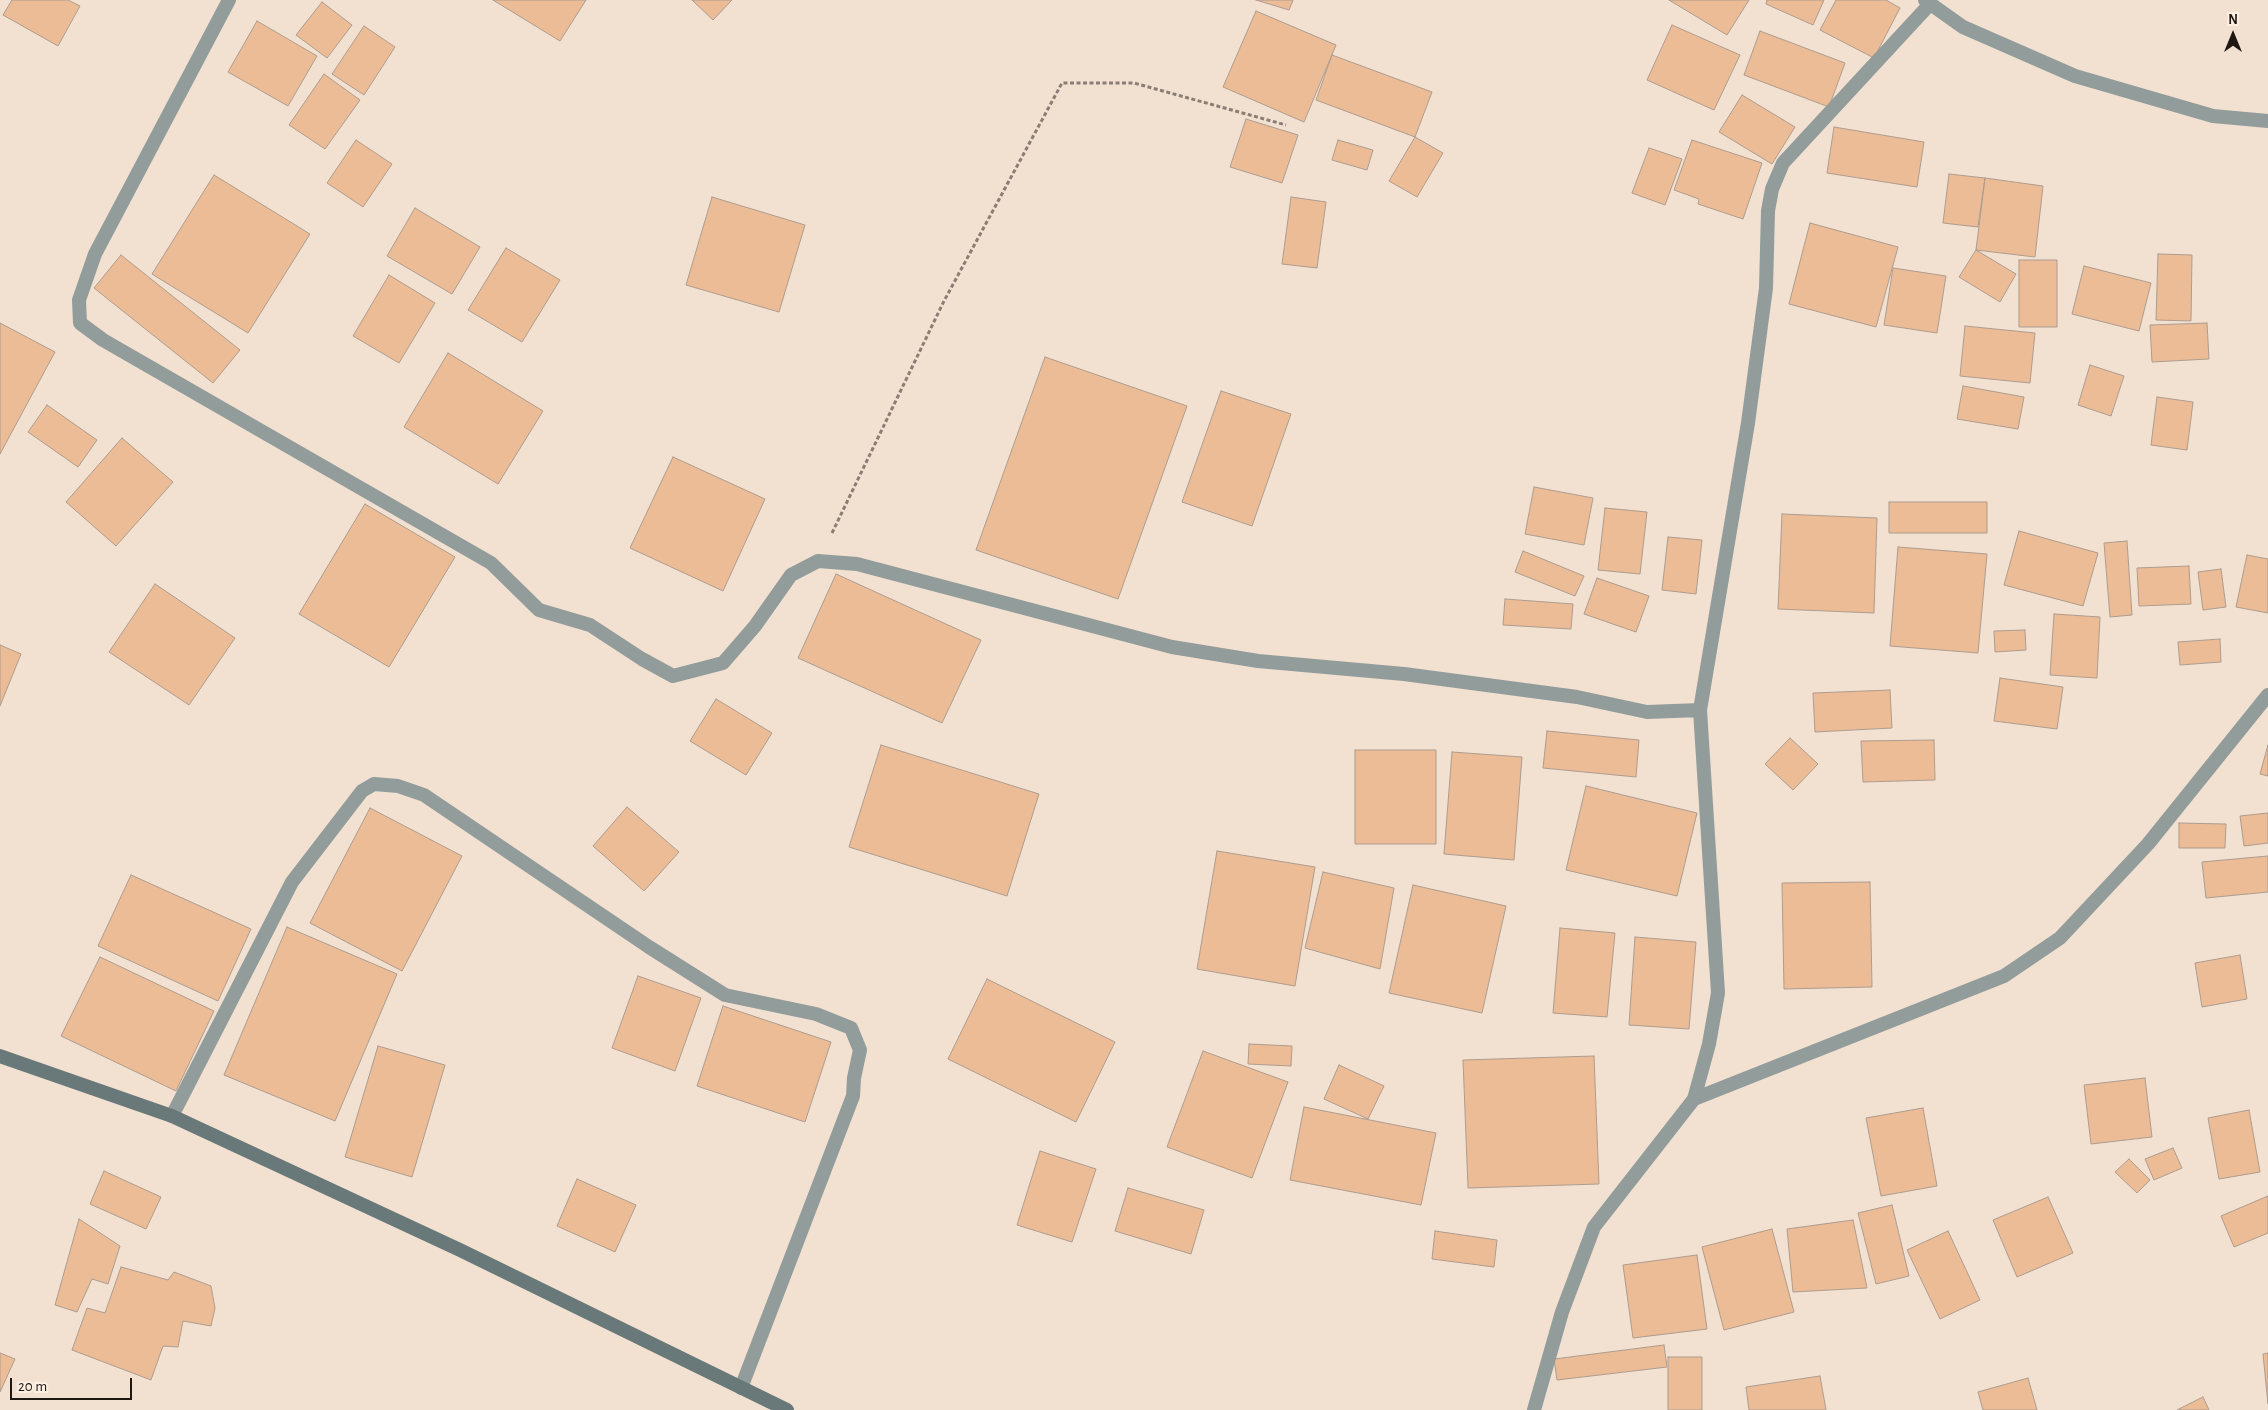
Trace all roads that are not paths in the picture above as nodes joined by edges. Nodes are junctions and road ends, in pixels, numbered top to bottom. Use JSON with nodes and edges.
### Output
{"nodes":[{"id":1,"x":229,"y":0,"type":"edge"},
{"id":2,"x":1927,"y":2,"type":"edge"},
{"id":3,"x":2268,"y":121,"type":"edge"},
{"id":4,"x":2268,"y":695,"type":"edge"},
{"id":5,"x":1700,"y":710,"type":"junction"},
{"id":6,"x":0,"y":1056,"type":"edge"},
{"id":7,"x":1694,"y":1099,"type":"junction"},
{"id":8,"x":172,"y":1116,"type":"junction"},
{"id":9,"x":741,"y":1388,"type":"junction"},
{"id":10,"x":787,"y":1410,"type":"edge"},
{"id":11,"x":1534,"y":1410,"type":"edge"}],
"edges":[{"from":1,"to":5,"type":"street"},
{"from":2,"to":3,"type":"street"},
{"from":2,"to":5,"type":"street"},
{"from":4,"to":7,"type":"street"},
{"from":5,"to":7,"type":"street"},
{"from":6,"to":8,"type":"main road"},
{"from":7,"to":11,"type":"street"},
{"from":8,"to":9,"type":"main road"},
{"from":8,"to":9,"type":"street"},
{"from":9,"to":10,"type":"main road"}]}
